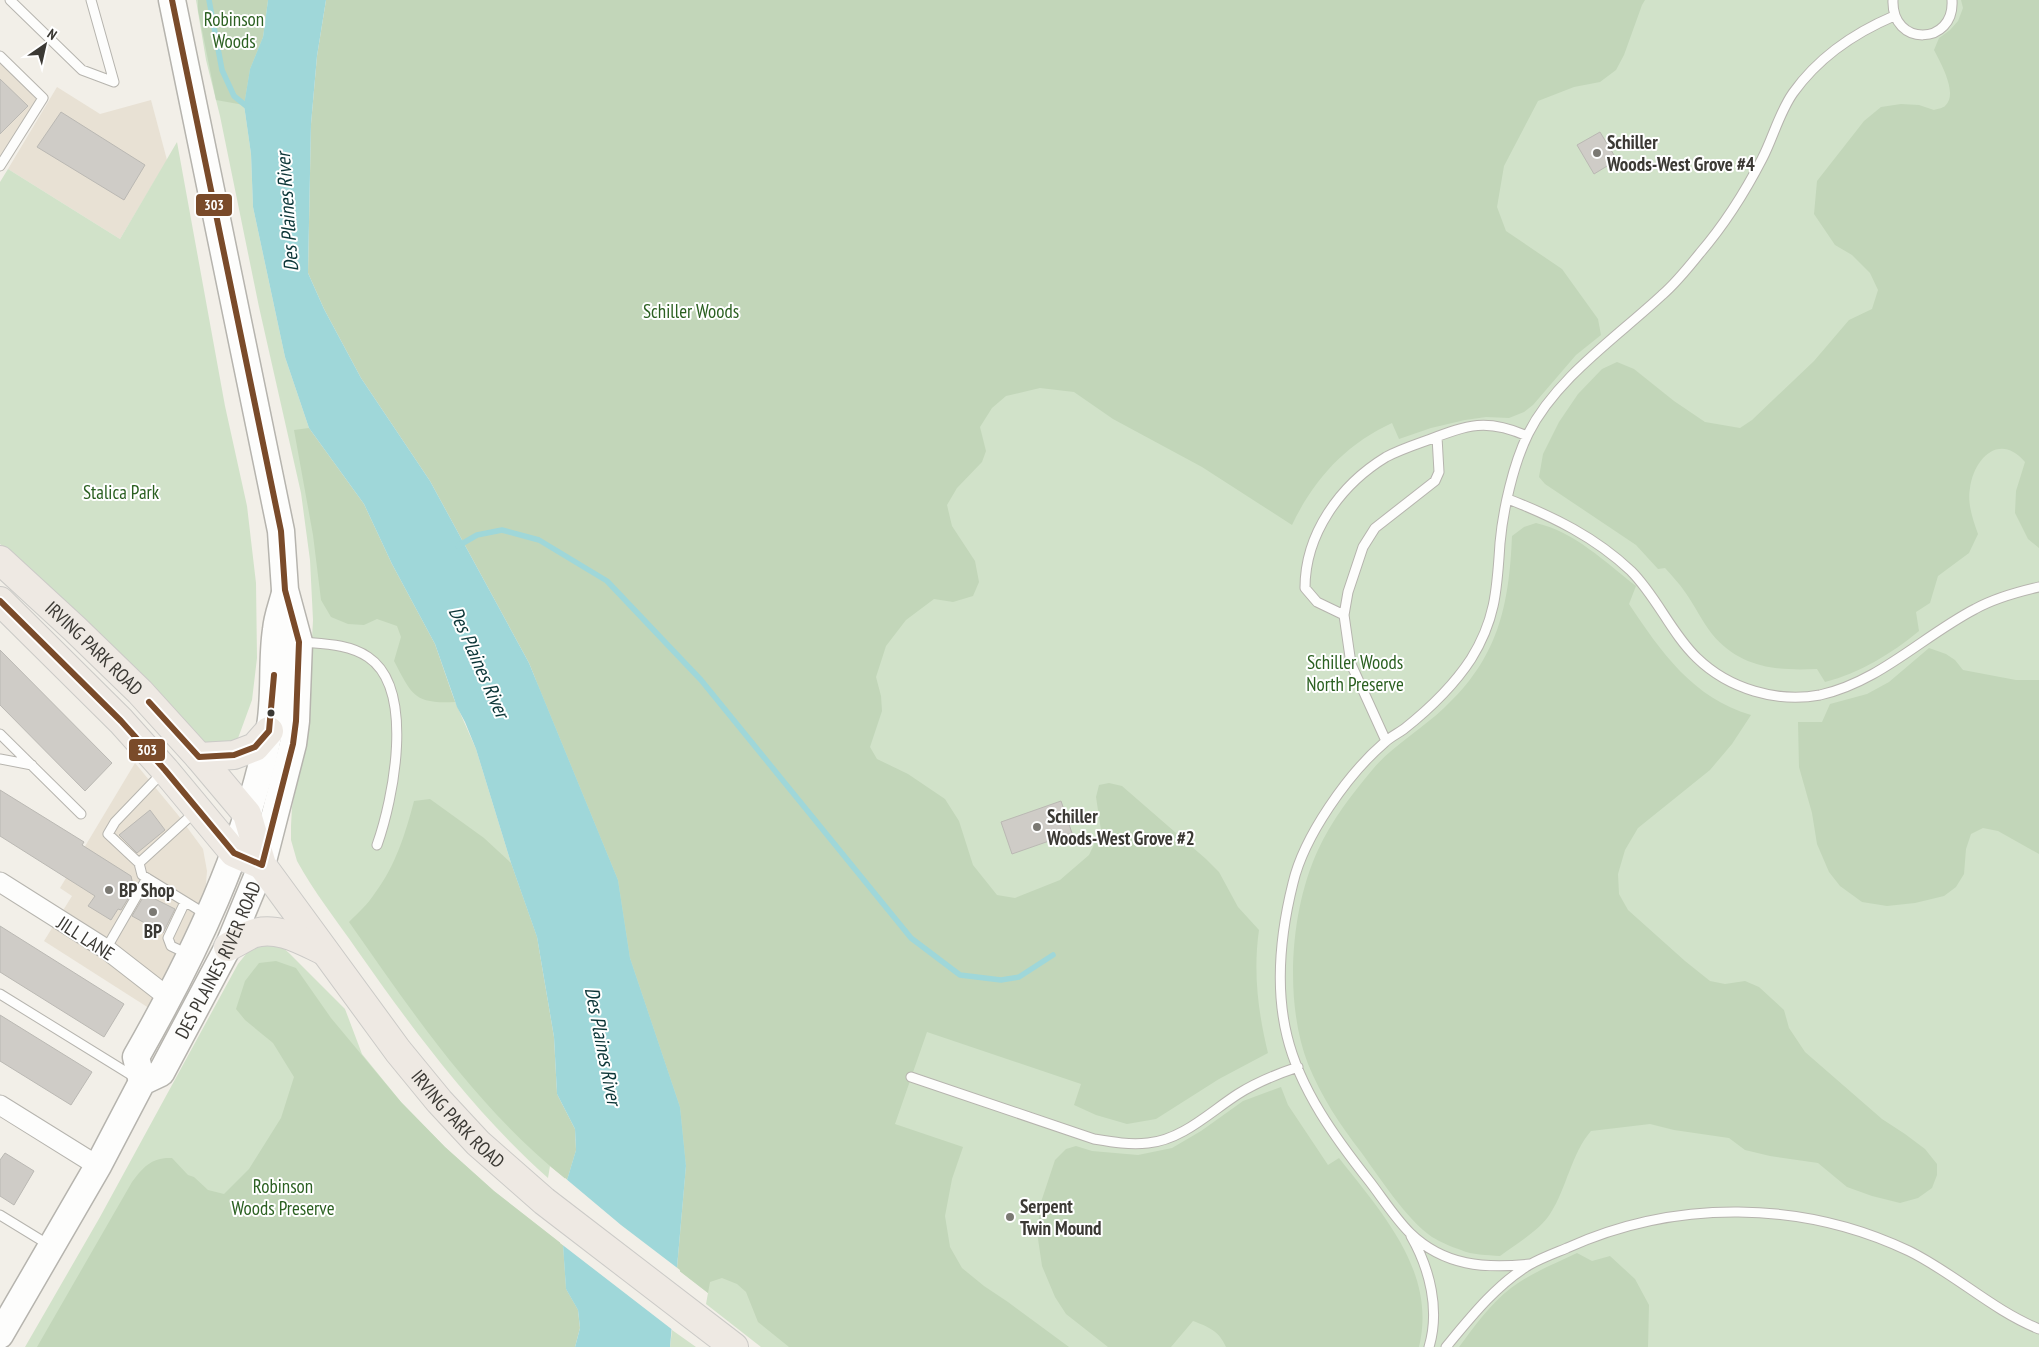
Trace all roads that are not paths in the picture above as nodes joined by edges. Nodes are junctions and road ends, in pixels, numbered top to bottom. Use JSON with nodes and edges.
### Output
{"nodes":[{"id":1,"x":10,"y":0,"type":"edge"},
{"id":2,"x":91,"y":0,"type":"edge"},
{"id":3,"x":172,"y":0,"type":"edge"},
{"id":4,"x":1893,"y":0,"type":"edge"},
{"id":5,"x":1952,"y":0,"type":"edge"},
{"id":6,"x":1894,"y":16,"type":"junction"},
{"id":7,"x":0,"y":56,"type":"edge"},
{"id":8,"x":0,"y":166,"type":"edge"},
{"id":9,"x":1437,"y":436,"type":"junction"},
{"id":10,"x":1527,"y":436,"type":"junction"},
{"id":11,"x":1508,"y":499,"type":"junction"},
{"id":12,"x":0,"y":560,"type":"edge"},
{"id":13,"x":2039,"y":586,"type":"edge"},
{"id":14,"x":286,"y":590,"type":"junction"},
{"id":15,"x":0,"y":601,"type":"edge"},
{"id":16,"x":1344,"y":615,"type":"junction"},
{"id":17,"x":299,"y":642,"type":"junction"},
{"id":18,"x":270,"y":731,"type":"junction"},
{"id":19,"x":0,"y":734,"type":"edge"},
{"id":20,"x":1386,"y":741,"type":"junction"},
{"id":21,"x":199,"y":757,"type":"junction"},
{"id":22,"x":0,"y":759,"type":"edge"},
{"id":23,"x":32,"y":766,"type":"junction"},
{"id":24,"x":165,"y":770,"type":"junction"},
{"id":25,"x":198,"y":810,"type":"junction"},
{"id":26,"x":81,"y":814,"type":"dead end"},
{"id":27,"x":247,"y":814,"type":"junction"},
{"id":28,"x":376,"y":845,"type":"dead end"},
{"id":29,"x":234,"y":853,"type":"junction"},
{"id":30,"x":139,"y":863,"type":"junction"},
{"id":31,"x":262,"y":865,"type":"junction"},
{"id":32,"x":148,"y":878,"type":"junction"},
{"id":33,"x":0,"y":882,"type":"edge"},
{"id":34,"x":185,"y":902,"type":"junction"},
{"id":35,"x":208,"y":915,"type":"junction"},
{"id":36,"x":228,"y":947,"type":"junction"},
{"id":37,"x":106,"y":949,"type":"junction"},
{"id":38,"x":326,"y":952,"type":"junction"},
{"id":39,"x":190,"y":955,"type":"junction"},
{"id":40,"x":0,"y":994,"type":"edge"},
{"id":41,"x":169,"y":998,"type":"junction"},
{"id":42,"x":1298,"y":1068,"type":"junction"},
{"id":43,"x":911,"y":1076,"type":"dead end"},
{"id":44,"x":142,"y":1082,"type":"junction"},
{"id":45,"x":0,"y":1105,"type":"edge"},
{"id":46,"x":98,"y":1166,"type":"junction"},
{"id":47,"x":0,"y":1215,"type":"edge"},
{"id":48,"x":1409,"y":1232,"type":"junction"},
{"id":49,"x":52,"y":1247,"type":"junction"},
{"id":50,"x":1530,"y":1264,"type":"junction"},
{"id":51,"x":2039,"y":1329,"type":"edge"},
{"id":52,"x":1,"y":1333,"type":"edge"},
{"id":53,"x":734,"y":1347,"type":"edge"},
{"id":54,"x":1429,"y":1347,"type":"edge"},
{"id":55,"x":1446,"y":1347,"type":"edge"}],
"edges":[{"from":1,"to":2,"type":"lane"},
{"from":3,"to":14,"type":"main road","name":"DES PLAINES RIVER ROAD"},
{"from":4,"to":6,"type":"lane"},
{"from":5,"to":6,"type":"lane"},
{"from":6,"to":10,"type":"lane"},
{"from":7,"to":8,"type":"lane"},
{"from":9,"to":10,"type":"lane"},
{"from":9,"to":16,"type":"lane"},
{"from":9,"to":16,"type":"lane"},
{"from":10,"to":11,"type":"lane"},
{"from":11,"to":13,"type":"lane"},
{"from":11,"to":20,"type":"lane"},
{"from":12,"to":21,"type":"main road","name":"IRVING PARK ROAD"},
{"from":14,"to":17,"type":"main road","name":"DES PLAINES RIVER ROAD"},
{"from":14,"to":18,"type":"main road","name":"DES PLAINES RIVER ROAD"},
{"from":15,"to":24,"type":"main road","name":"IRVING PARK ROAD"},
{"from":16,"to":20,"type":"lane"},
{"from":17,"to":28,"type":"lane"},
{"from":17,"to":31,"type":"main road","name":"DES PLAINES RIVER ROAD"},
{"from":18,"to":21,"type":"main road"},
{"from":18,"to":27,"type":"main road","name":"DES PLAINES RIVER ROAD"},
{"from":19,"to":23,"type":"lane"},
{"from":20,"to":42,"type":"lane"},
{"from":21,"to":27,"type":"main road","name":"IRVING PARK ROAD"},
{"from":22,"to":23,"type":"lane"},
{"from":23,"to":26,"type":"lane"},
{"from":24,"to":25,"type":"main road","name":"IRVING PARK ROAD"},
{"from":24,"to":30,"type":"lane"},
{"from":25,"to":29,"type":"main road","name":"IRVING PARK ROAD"},
{"from":25,"to":30,"type":"lane"},
{"from":27,"to":29,"type":"main road","name":"DES PLAINES RIVER ROAD"},
{"from":27,"to":31,"type":"main road","name":"IRVING PARK ROAD"},
{"from":29,"to":31,"type":"main road","name":"IRVING PARK ROAD"},
{"from":29,"to":35,"type":"main road","name":"DES PLAINES RIVER ROAD"},
{"from":30,"to":32,"type":"lane"},
{"from":31,"to":36,"type":"main road","name":"DES PLAINES RIVER ROAD"},
{"from":31,"to":38,"type":"main road","name":"IRVING PARK ROAD"},
{"from":32,"to":34,"type":"lane"},
{"from":32,"to":37,"type":"lane"},
{"from":33,"to":37,"type":"street","name":"JILL LANE"},
{"from":34,"to":35,"type":"lane"},
{"from":34,"to":39,"type":"lane"},
{"from":35,"to":39,"type":"main road","name":"DES PLAINES RIVER ROAD"},
{"from":36,"to":38,"type":"main road"},
{"from":36,"to":44,"type":"main road","name":"DES PLAINES RIVER ROAD"},
{"from":37,"to":41,"type":"street","name":"JILL LANE"},
{"from":38,"to":53,"type":"main road","name":"IRVING PARK ROAD"},
{"from":39,"to":41,"type":"main road","name":"DES PLAINES RIVER ROAD"},
{"from":40,"to":44,"type":"lane"},
{"from":41,"to":44,"type":"main road","name":"DES PLAINES RIVER ROAD"},
{"from":42,"to":43,"type":"lane"},
{"from":42,"to":48,"type":"lane"},
{"from":44,"to":46,"type":"main road"},
{"from":45,"to":46,"type":"street"},
{"from":46,"to":49,"type":"main road"},
{"from":47,"to":49,"type":"lane"},
{"from":48,"to":50,"type":"lane"},
{"from":48,"to":54,"type":"lane"},
{"from":49,"to":52,"type":"main road"},
{"from":50,"to":51,"type":"lane"},
{"from":50,"to":55,"type":"lane"}]}
